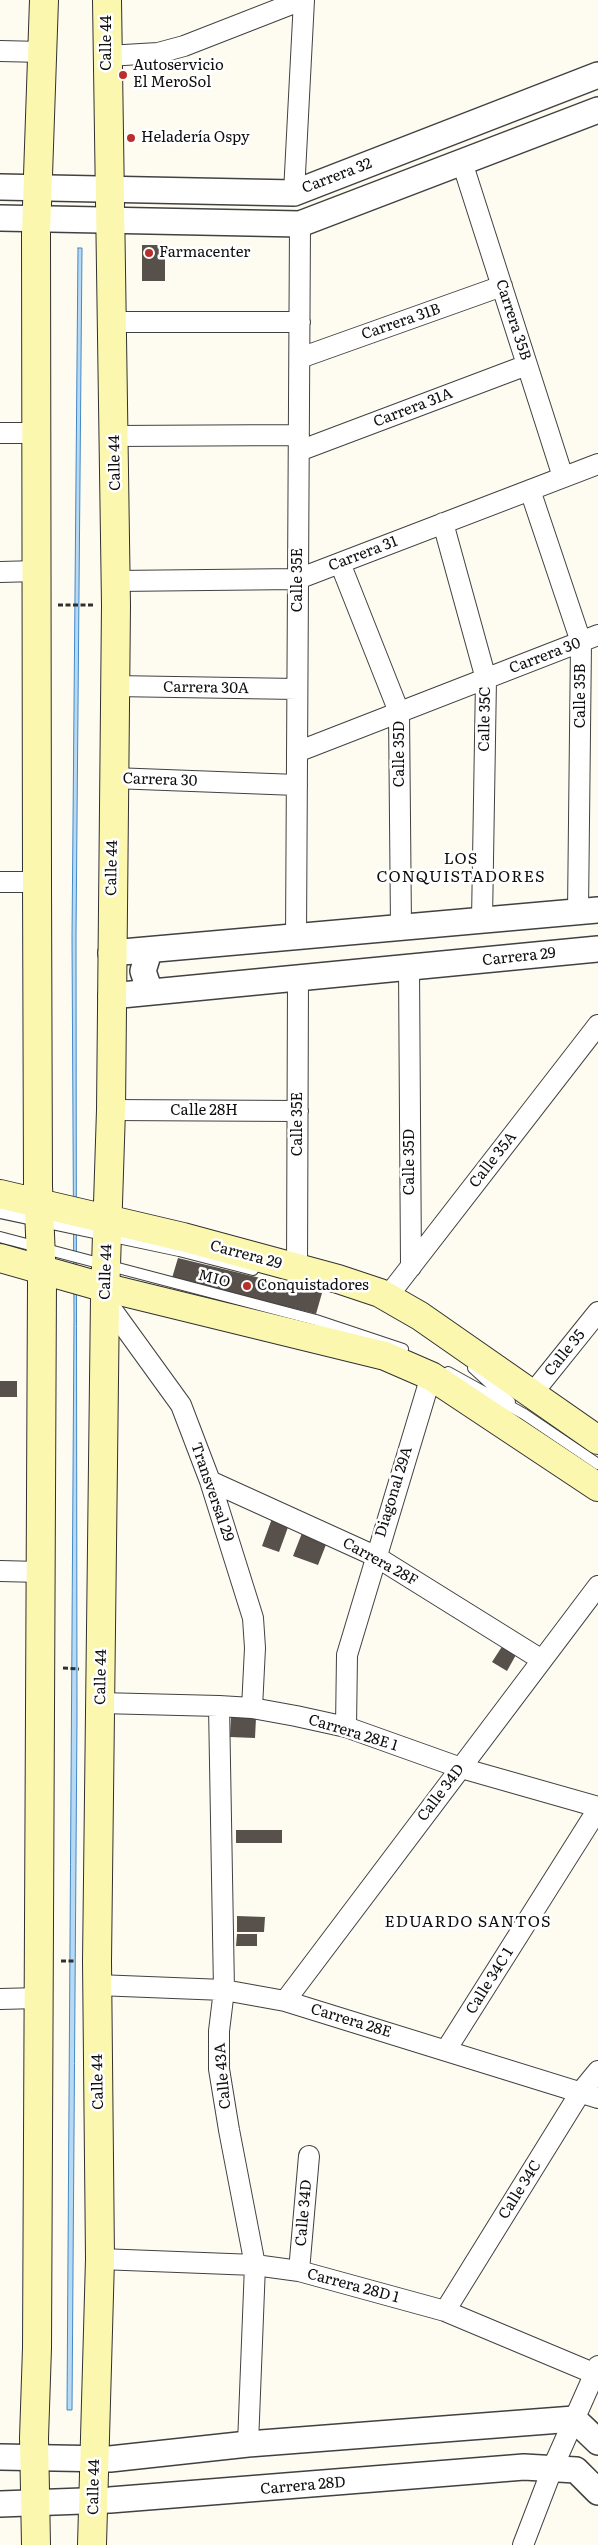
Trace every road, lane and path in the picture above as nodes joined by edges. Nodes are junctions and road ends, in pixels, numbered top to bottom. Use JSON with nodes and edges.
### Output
{"nodes":[{"id":1,"x":44,"y":0,"type":"edge"},
{"id":2,"x":107,"y":0,"type":"edge"},
{"id":3,"x":303,"y":0,"type":"edge"},
{"id":4,"x":0,"y":51,"type":"edge"},
{"id":5,"x":42,"y":52,"type":"junction"},
{"id":6,"x":106,"y":56,"type":"junction"},
{"id":7,"x":598,"y":75,"type":"edge"},
{"id":8,"x":598,"y":110,"type":"edge"},
{"id":9,"x":462,"y":162,"type":"junction"},
{"id":10,"x":0,"y":187,"type":"edge"},
{"id":11,"x":37,"y":188,"type":"junction"},
{"id":12,"x":112,"y":189,"type":"junction"},
{"id":13,"x":294,"y":193,"type":"junction"},
{"id":14,"x":0,"y":218,"type":"edge"},
{"id":15,"x":37,"y":219,"type":"junction"},
{"id":16,"x":112,"y":220,"type":"junction"},
{"id":17,"x":300,"y":224,"type":"junction"},
{"id":18,"x":502,"y":286,"type":"junction"},
{"id":19,"x":114,"y":322,"type":"junction"},
{"id":20,"x":300,"y":322,"type":"junction"},
{"id":21,"x":300,"y":358,"type":"junction"},
{"id":22,"x":527,"y":364,"type":"junction"},
{"id":23,"x":0,"y":432,"type":"edge"},
{"id":24,"x":37,"y":433,"type":"junction"},
{"id":25,"x":114,"y":436,"type":"junction"},
{"id":26,"x":299,"y":443,"type":"junction"},
{"id":27,"x":598,"y":464,"type":"edge"},
{"id":28,"x":563,"y":477,"type":"junction"},
{"id":29,"x":530,"y":490,"type":"junction"},
{"id":30,"x":443,"y":523,"type":"junction"},
{"id":31,"x":340,"y":563,"type":"junction"},
{"id":32,"x":37,"y":571,"type":"junction"},
{"id":33,"x":0,"y":572,"type":"edge"},
{"id":34,"x":298,"y":579,"type":"junction"},
{"id":35,"x":116,"y":581,"type":"junction"},
{"id":36,"x":70,"y":605,"type":"dead end"},
{"id":37,"x":88,"y":605,"type":"dead end"},
{"id":38,"x":590,"y":638,"type":"edge"},
{"id":39,"x":486,"y":679,"type":"junction"},
{"id":40,"x":114,"y":686,"type":"junction"},
{"id":41,"x":297,"y":689,"type":"junction"},
{"id":42,"x":399,"y":712,"type":"junction"},
{"id":43,"x":297,"y":752,"type":"junction"},
{"id":44,"x":113,"y":778,"type":"junction"},
{"id":45,"x":297,"y":785,"type":"junction"},
{"id":46,"x":0,"y":882,"type":"edge"},
{"id":47,"x":37,"y":882,"type":"junction"},
{"id":48,"x":588,"y":911,"type":"edge"},
{"id":49,"x":482,"y":920,"type":"junction"},
{"id":50,"x":400,"y":927,"type":"junction"},
{"id":51,"x":296,"y":937,"type":"junction"},
{"id":52,"x":598,"y":949,"type":"edge"},
{"id":53,"x":153,"y":950,"type":"junction"},
{"id":54,"x":111,"y":953,"type":"junction"},
{"id":55,"x":409,"y":968,"type":"junction"},
{"id":56,"x":298,"y":978,"type":"junction"},
{"id":57,"x":154,"y":991,"type":"junction"},
{"id":58,"x":111,"y":996,"type":"junction"},
{"id":59,"x":598,"y":1025,"type":"edge"},
{"id":60,"x":111,"y":1110,"type":"junction"},
{"id":61,"x":298,"y":1111,"type":"junction"},
{"id":62,"x":0,"y":1194,"type":"edge"},
{"id":63,"x":0,"y":1213,"type":"edge"},
{"id":64,"x":105,"y":1227,"type":"junction"},
{"id":65,"x":0,"y":1237,"type":"edge"},
{"id":66,"x":45,"y":1237,"type":"junction"},
{"id":67,"x":0,"y":1258,"type":"edge"},
{"id":68,"x":411,"y":1267,"type":"junction"},
{"id":69,"x":297,"y":1269,"type":"junction"},
{"id":70,"x":260,"y":1272,"type":"dead end"},
{"id":71,"x":103,"y":1280,"type":"junction"},
{"id":72,"x":385,"y":1302,"type":"junction"},
{"id":73,"x":598,"y":1312,"type":"edge"},
{"id":74,"x":411,"y":1353,"type":"dead end"},
{"id":75,"x":436,"y":1372,"type":"junction"},
{"id":76,"x":528,"y":1404,"type":"junction"},
{"id":77,"x":598,"y":1440,"type":"edge"},
{"id":78,"x":598,"y":1464,"type":"edge"},
{"id":79,"x":210,"y":1481,"type":"junction"},
{"id":80,"x":598,"y":1487,"type":"edge"},
{"id":81,"x":375,"y":1556,"type":"junction"},
{"id":82,"x":0,"y":1571,"type":"edge"},
{"id":83,"x":40,"y":1572,"type":"junction"},
{"id":84,"x":598,"y":1586,"type":"edge"},
{"id":85,"x":542,"y":1660,"type":"junction"},
{"id":86,"x":59,"y":1668,"type":"dead end"},
{"id":87,"x":87,"y":1669,"type":"dead end"},
{"id":88,"x":100,"y":1703,"type":"junction"},
{"id":89,"x":219,"y":1706,"type":"junction"},
{"id":90,"x":252,"y":1708,"type":"junction"},
{"id":91,"x":346,"y":1727,"type":"junction"},
{"id":92,"x":461,"y":1768,"type":"junction"},
{"id":93,"x":598,"y":1808,"type":"edge"},
{"id":94,"x":60,"y":1960,"type":"dead end"},
{"id":95,"x":80,"y":1961,"type":"dead end"},
{"id":96,"x":97,"y":1984,"type":"junction"},
{"id":97,"x":224,"y":1990,"type":"junction"},
{"id":98,"x":39,"y":1998,"type":"junction"},
{"id":99,"x":0,"y":1999,"type":"edge"},
{"id":100,"x":285,"y":2001,"type":"junction"},
{"id":101,"x":446,"y":2050,"type":"junction"},
{"id":102,"x":598,"y":2071,"type":"edge"},
{"id":103,"x":589,"y":2095,"type":"edge"},
{"id":104,"x":309,"y":2156,"type":"dead end"},
{"id":105,"x":100,"y":2259,"type":"junction"},
{"id":106,"x":255,"y":2265,"type":"junction"},
{"id":107,"x":299,"y":2271,"type":"junction"},
{"id":108,"x":445,"y":2311,"type":"junction"},
{"id":109,"x":596,"y":2370,"type":"edge"},
{"id":110,"x":574,"y":2419,"type":"junction"},
{"id":111,"x":598,"y":2442,"type":"edge"},
{"id":112,"x":248,"y":2444,"type":"junction"},
{"id":113,"x":0,"y":2457,"type":"edge"},
{"id":114,"x":35,"y":2458,"type":"junction"},
{"id":115,"x":95,"y":2458,"type":"junction"},
{"id":116,"x":553,"y":2467,"type":"junction"},
{"id":117,"x":598,"y":2492,"type":"edge"},
{"id":118,"x":94,"y":2501,"type":"junction"},
{"id":119,"x":36,"y":2503,"type":"junction"},
{"id":120,"x":0,"y":2504,"type":"edge"},
{"id":121,"x":36,"y":2545,"type":"edge"},
{"id":122,"x":92,"y":2545,"type":"edge"},
{"id":123,"x":523,"y":2545,"type":"edge"}],
"edges":[{"from":1,"to":5,"type":"main road"},
{"from":2,"to":6,"type":"main road","name":"Calle 44"},
{"from":3,"to":6,"type":"street"},
{"from":3,"to":13,"type":"street"},
{"from":4,"to":5,"type":"street"},
{"from":5,"to":11,"type":"main road"},
{"from":6,"to":12,"type":"main road","name":"Calle 44"},
{"from":7,"to":13,"type":"street","name":"Carrera 32"},
{"from":8,"to":9,"type":"street"},
{"from":9,"to":17,"type":"street"},
{"from":9,"to":18,"type":"street","name":"Carrera 35B"},
{"from":10,"to":11,"type":"street","name":"Carrera 32"},
{"from":11,"to":12,"type":"street","name":"Carrera 32"},
{"from":11,"to":15,"type":"main road"},
{"from":12,"to":13,"type":"street","name":"Carrera 32"},
{"from":12,"to":16,"type":"main road","name":"Calle 44"},
{"from":14,"to":15,"type":"street"},
{"from":15,"to":16,"type":"street"},
{"from":15,"to":24,"type":"main road"},
{"from":16,"to":17,"type":"street"},
{"from":16,"to":19,"type":"main road","name":"Calle 44"},
{"from":17,"to":20,"type":"street","name":"Calle 35E"},
{"from":18,"to":21,"type":"street","name":"Carrera 31B"},
{"from":18,"to":22,"type":"street","name":"Carrera 35B"},
{"from":19,"to":20,"type":"street"},
{"from":19,"to":25,"type":"main road","name":"Calle 44"},
{"from":20,"to":21,"type":"street","name":"Calle 35E"},
{"from":21,"to":26,"type":"street","name":"Calle 35E"},
{"from":22,"to":26,"type":"street","name":"Carrera 31A"},
{"from":22,"to":28,"type":"street","name":"Carrera 35B"},
{"from":23,"to":24,"type":"street"},
{"from":24,"to":32,"type":"main road"},
{"from":25,"to":26,"type":"street","name":"Carrera 31A"},
{"from":25,"to":35,"type":"main road","name":"Calle 44"},
{"from":26,"to":34,"type":"street","name":"Calle 35E"},
{"from":27,"to":28,"type":"street","name":"Carrera 31"},
{"from":28,"to":29,"type":"street","name":"Carrera 31"},
{"from":29,"to":30,"type":"street","name":"Carrera 31"},
{"from":29,"to":38,"type":"street","name":"Calle 35B"},
{"from":30,"to":31,"type":"street","name":"Carrera 31"},
{"from":30,"to":39,"type":"street","name":"Calle 35C"},
{"from":31,"to":34,"type":"street","name":"Carrera 31"},
{"from":31,"to":42,"type":"street","name":"Calle 35D"},
{"from":32,"to":33,"type":"street"},
{"from":32,"to":47,"type":"main road"},
{"from":34,"to":35,"type":"street","name":"Carrera 31"},
{"from":34,"to":41,"type":"street","name":"Calle 35E"},
{"from":35,"to":40,"type":"main road","name":"Calle 44"},
{"from":36,"to":37,"type":"path"},
{"from":38,"to":39,"type":"street","name":"Carrera 30"},
{"from":38,"to":48,"type":"street","name":"Calle 35B"},
{"from":39,"to":42,"type":"street","name":"Carrera 30"},
{"from":39,"to":49,"type":"street","name":"Calle 35C"},
{"from":40,"to":41,"type":"street","name":"Carrera 30A"},
{"from":40,"to":44,"type":"main road","name":"Calle 44"},
{"from":41,"to":43,"type":"street","name":"Calle 35E"},
{"from":42,"to":43,"type":"street","name":"Carrera 30"},
{"from":42,"to":50,"type":"street","name":"Calle 35D"},
{"from":43,"to":45,"type":"street","name":"Calle 35E"},
{"from":44,"to":45,"type":"street","name":"Carrera 30"},
{"from":44,"to":54,"type":"main road","name":"Calle 44"},
{"from":45,"to":51,"type":"street","name":"Calle 35E"},
{"from":46,"to":47,"type":"street"},
{"from":47,"to":66,"type":"main road"},
{"from":48,"to":49,"type":"street"},
{"from":49,"to":50,"type":"street"},
{"from":50,"to":51,"type":"street"},
{"from":51,"to":53,"type":"street"},
{"from":52,"to":55,"type":"street","name":"Carrera 29"},
{"from":53,"to":54,"type":"street"},
{"from":53,"to":57,"type":"street"},
{"from":54,"to":58,"type":"main road","name":"Calle 44"},
{"from":55,"to":56,"type":"street","name":"Carrera 29"},
{"from":55,"to":68,"type":"street","name":"Calle 35D"},
{"from":56,"to":57,"type":"street","name":"Carrera 29"},
{"from":56,"to":61,"type":"street","name":"Calle 35E"},
{"from":57,"to":58,"type":"street","name":"Carrera 29"},
{"from":58,"to":60,"type":"main road","name":"Calle 44"},
{"from":59,"to":68,"type":"street","name":"Calle 35A"},
{"from":60,"to":61,"type":"street","name":"Calle 28H"},
{"from":60,"to":64,"type":"main road","name":"Calle 44"},
{"from":61,"to":69,"type":"street","name":"Calle 35E"},
{"from":62,"to":66,"type":"main road","name":"Carrera 29"},
{"from":63,"to":66,"type":"lane"},
{"from":64,"to":66,"type":"main road","name":"Carrera 29"},
{"from":64,"to":69,"type":"main road","name":"Carrera 29"},
{"from":64,"to":70,"type":"lane","name":"MIO"},
{"from":64,"to":71,"type":"main road","name":"Calle 44"},
{"from":65,"to":66,"type":"lane"},
{"from":66,"to":67,"type":"main road","name":"Carrera 29"},
{"from":66,"to":71,"type":"main road","name":"Carrera 29"},
{"from":66,"to":83,"type":"main road"},
{"from":68,"to":72,"type":"street","name":"Calle 35A"},
{"from":69,"to":72,"type":"main road","name":"Carrera 29"},
{"from":71,"to":74,"type":"lane","name":"MIO"},
{"from":71,"to":75,"type":"main road","name":"Carrera 29"},
{"from":71,"to":79,"type":"street","name":"Transversal 29"},
{"from":71,"to":88,"type":"main road","name":"Calle 44"},
{"from":72,"to":76,"type":"main road","name":"Carrera 29"},
{"from":73,"to":76,"type":"street","name":"Calle 35"},
{"from":75,"to":76,"type":"lane"},
{"from":75,"to":80,"type":"main road","name":"Carrera 29"},
{"from":75,"to":81,"type":"street","name":"Diagonal 29A"},
{"from":76,"to":77,"type":"main road","name":"Carrera 29"},
{"from":76,"to":78,"type":"lane"},
{"from":79,"to":81,"type":"street","name":"Carrera 28F"},
{"from":79,"to":90,"type":"street","name":"Transversal 29"},
{"from":81,"to":85,"type":"street","name":"Carrera 28F"},
{"from":81,"to":91,"type":"street","name":"Diagonal 29A"},
{"from":82,"to":83,"type":"street"},
{"from":83,"to":98,"type":"main road"},
{"from":84,"to":85,"type":"street","name":"Calle 34D"},
{"from":85,"to":92,"type":"street","name":"Calle 34D"},
{"from":86,"to":87,"type":"path"},
{"from":88,"to":89,"type":"street","name":"Carrera 28E 1"},
{"from":88,"to":96,"type":"main road","name":"Calle 44"},
{"from":89,"to":90,"type":"street","name":"Carrera 28E 1"},
{"from":89,"to":97,"type":"street","name":"Calle 43A"},
{"from":90,"to":91,"type":"street","name":"Carrera 28E 1"},
{"from":91,"to":92,"type":"street","name":"Carrera 28E 1"},
{"from":92,"to":93,"type":"street","name":"Carrera 28E 1"},
{"from":92,"to":100,"type":"street","name":"Calle 34D"},
{"from":93,"to":101,"type":"street","name":"Calle 34C 1"},
{"from":94,"to":95,"type":"path"},
{"from":96,"to":97,"type":"street","name":"Carrera 28E"},
{"from":96,"to":105,"type":"main road","name":"Calle 44"},
{"from":97,"to":100,"type":"street","name":"Carrera 28E"},
{"from":97,"to":106,"type":"street","name":"Calle 43A"},
{"from":98,"to":99,"type":"street"},
{"from":98,"to":114,"type":"main road"},
{"from":100,"to":101,"type":"street","name":"Carrera 28E"},
{"from":101,"to":103,"type":"street","name":"Carrera 28E"},
{"from":102,"to":103,"type":"street","name":"Calle 34C"},
{"from":103,"to":108,"type":"street","name":"Calle 34C"},
{"from":104,"to":107,"type":"street","name":"Calle 34D"},
{"from":105,"to":106,"type":"street","name":"Carrera 28D 1"},
{"from":105,"to":115,"type":"main road","name":"Calle 44"},
{"from":106,"to":107,"type":"street","name":"Carrera 28D 1"},
{"from":106,"to":112,"type":"street","name":"Calle 43A"},
{"from":107,"to":108,"type":"street","name":"Carrera 28D 1"},
{"from":108,"to":109,"type":"street","name":"Carrera 28D 1"},
{"from":109,"to":110,"type":"street"},
{"from":110,"to":111,"type":"street"},
{"from":110,"to":112,"type":"street"},
{"from":110,"to":116,"type":"street"},
{"from":112,"to":115,"type":"street"},
{"from":113,"to":114,"type":"street"},
{"from":114,"to":115,"type":"street"},
{"from":114,"to":119,"type":"main road"},
{"from":115,"to":118,"type":"main road","name":"Calle 44"},
{"from":116,"to":117,"type":"street","name":"Carrera 28D"},
{"from":116,"to":118,"type":"street","name":"Carrera 28D"},
{"from":116,"to":123,"type":"street"},
{"from":118,"to":119,"type":"street","name":"Carrera 28D"},
{"from":118,"to":122,"type":"main road","name":"Calle 44"},
{"from":119,"to":120,"type":"street","name":"Carrera 28D"},
{"from":119,"to":121,"type":"main road"}]}
